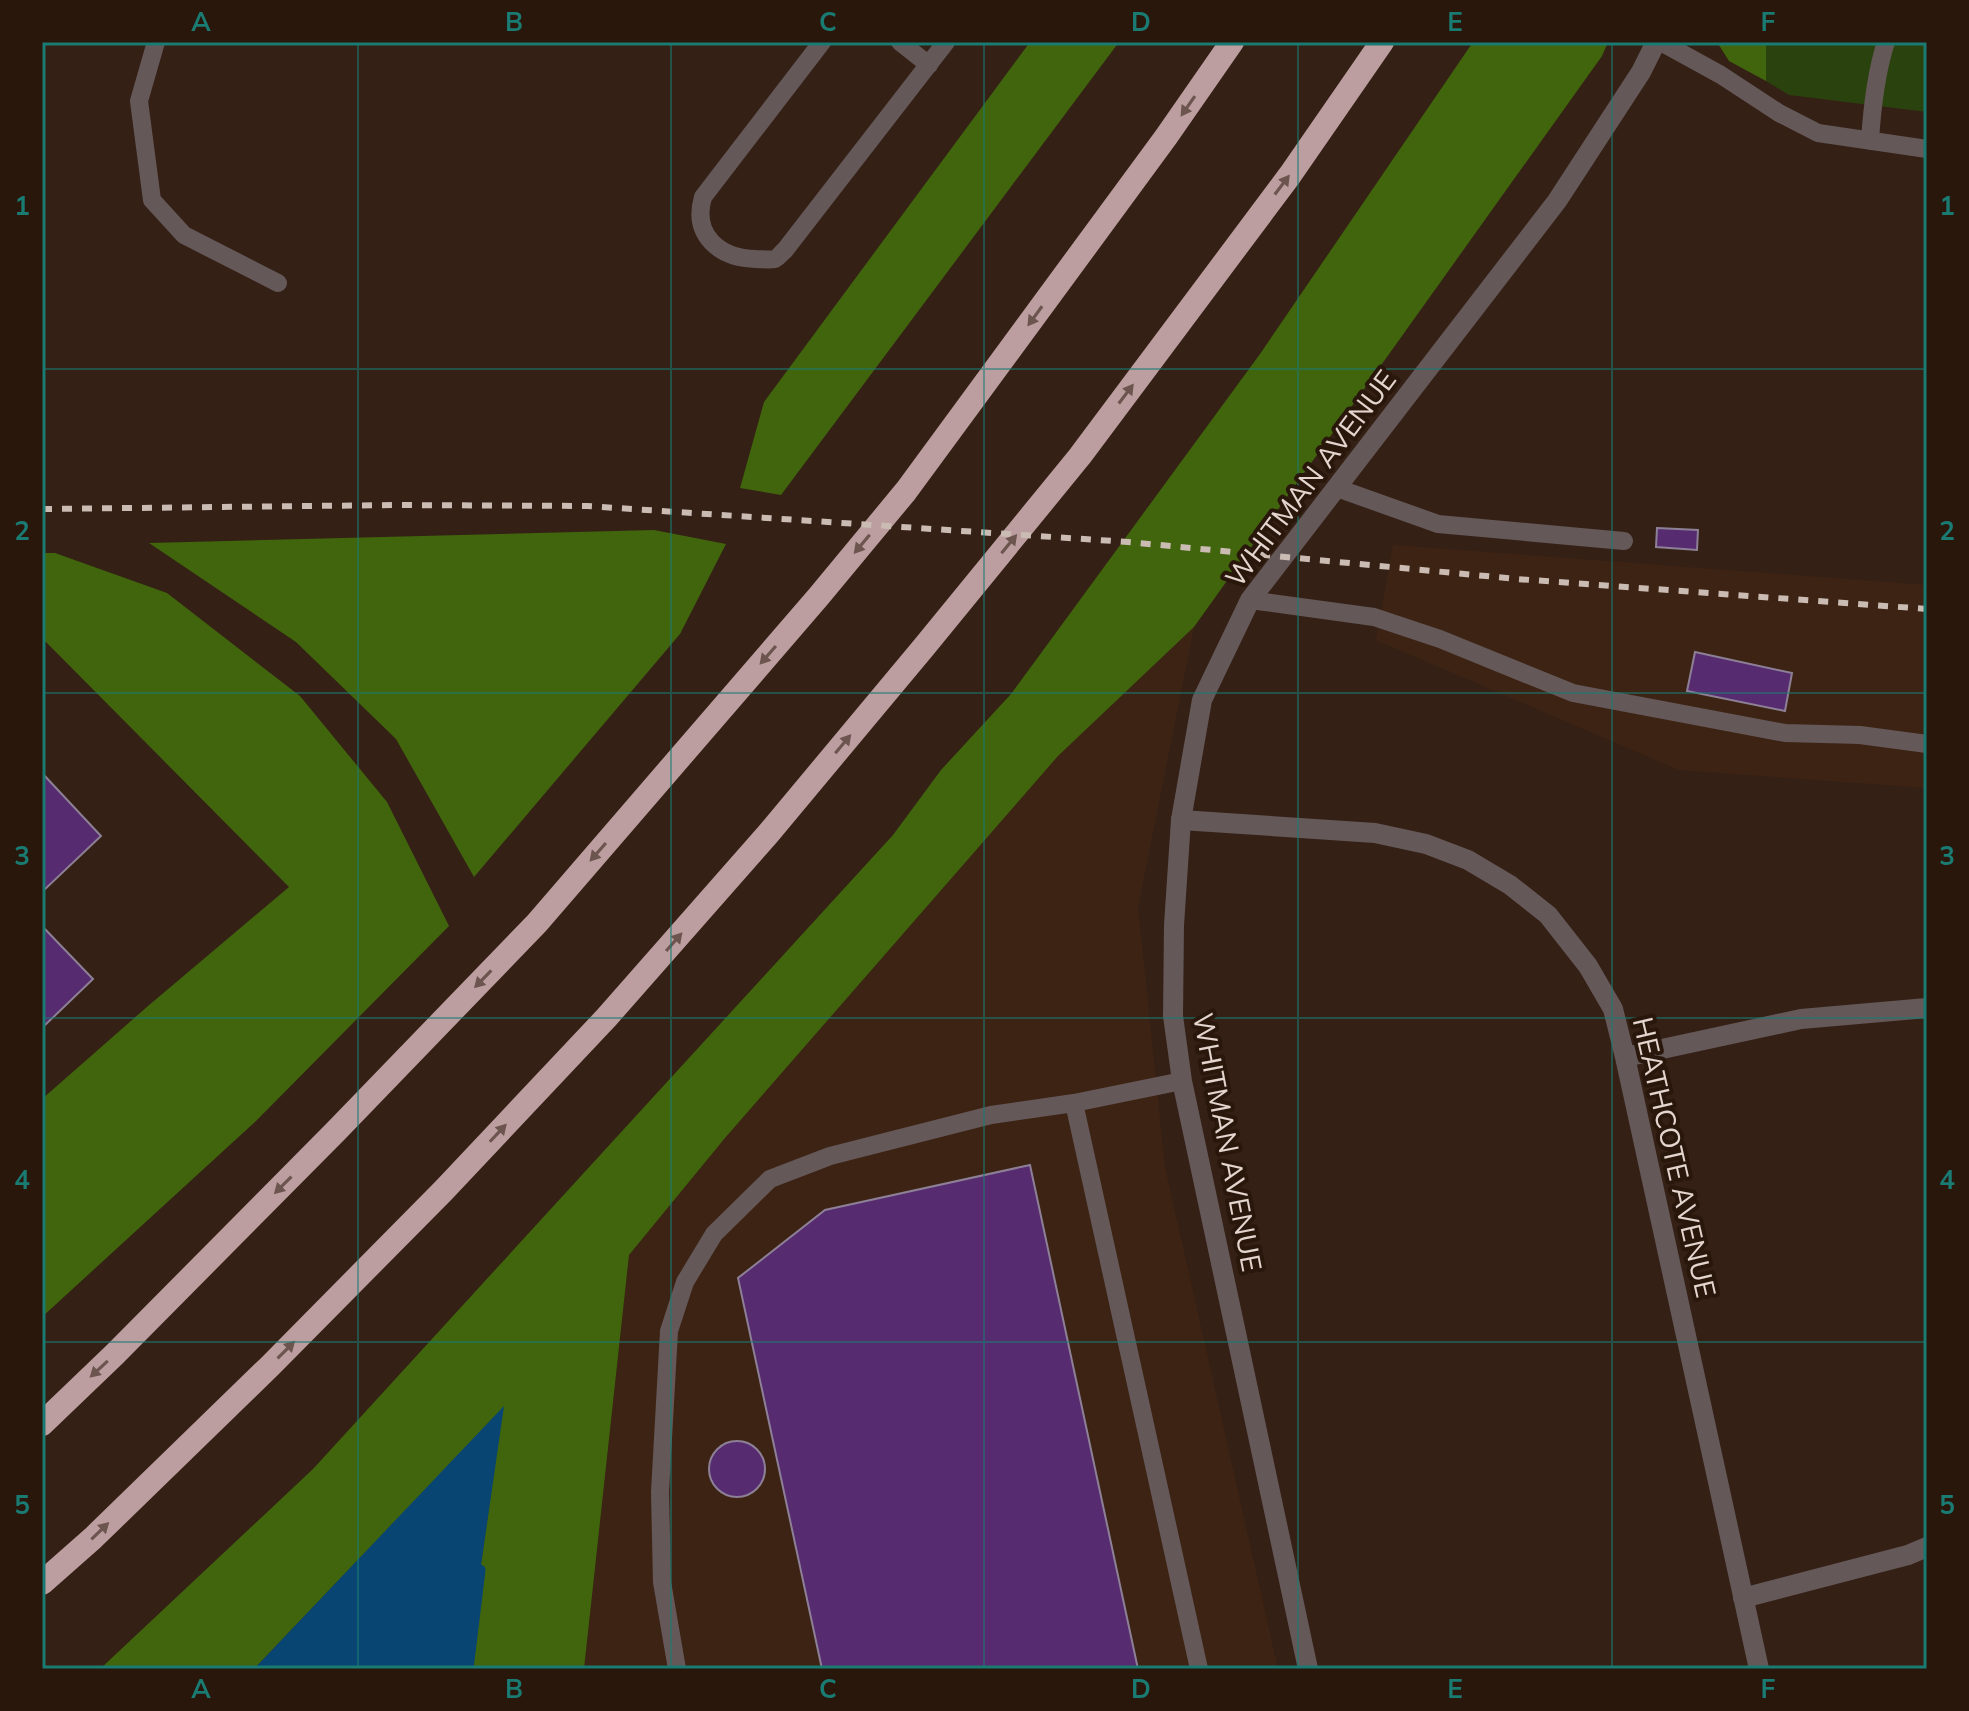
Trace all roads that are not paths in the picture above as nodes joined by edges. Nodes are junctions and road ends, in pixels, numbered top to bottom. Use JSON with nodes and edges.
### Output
{"nodes":[{"id":1,"x":156,"y":42,"type":"edge"},
{"id":2,"x":822,"y":42,"type":"edge"},
{"id":3,"x":900,"y":42,"type":"edge"},
{"id":4,"x":946,"y":42,"type":"edge"},
{"id":5,"x":1232,"y":42,"type":"edge"},
{"id":6,"x":1382,"y":42,"type":"edge"},
{"id":7,"x":1658,"y":42,"type":"edge"},
{"id":8,"x":1886,"y":42,"type":"edge"},
{"id":9,"x":929,"y":65,"type":"junction"},
{"id":10,"x":1870,"y":141,"type":"junction"},
{"id":11,"x":1927,"y":149,"type":"edge"},
{"id":12,"x":278,"y":283,"type":"dead end"},
{"id":13,"x":1337,"y":488,"type":"junction"},
{"id":14,"x":1624,"y":541,"type":"dead end"},
{"id":15,"x":1250,"y":600,"type":"junction"},
{"id":16,"x":1927,"y":744,"type":"edge"},
{"id":17,"x":1181,"y":820,"type":"junction"},
{"id":18,"x":1927,"y":1008,"type":"edge"},
{"id":19,"x":1625,"y":1057,"type":"junction"},
{"id":20,"x":1182,"y":1081,"type":"junction"},
{"id":21,"x":1074,"y":1103,"type":"junction"},
{"id":22,"x":42,"y":1424,"type":"edge"},
{"id":23,"x":1927,"y":1547,"type":"edge"},
{"id":24,"x":42,"y":1583,"type":"edge"},
{"id":25,"x":1743,"y":1598,"type":"junction"},
{"id":26,"x":677,"y":1669,"type":"edge"},
{"id":27,"x":1199,"y":1669,"type":"edge"},
{"id":28,"x":1308,"y":1669,"type":"edge"},
{"id":29,"x":1759,"y":1669,"type":"edge"}],
"edges":[{"from":1,"to":12,"type":"lane"},
{"from":2,"to":9,"type":"lane"},
{"from":3,"to":9,"type":"lane"},
{"from":4,"to":9,"type":"lane"},
{"from":5,"to":22,"type":"highway","one_way":true},
{"from":24,"to":6,"type":"highway","one_way":true},
{"from":7,"to":10,"type":"lane"},
{"from":7,"to":13,"type":"street","name":"WHITMAN AVENUE"},
{"from":8,"to":10,"type":"lane"},
{"from":10,"to":11,"type":"lane"},
{"from":13,"to":14,"type":"lane"},
{"from":13,"to":15,"type":"street","name":"WHITMAN AVENUE"},
{"from":15,"to":16,"type":"lane"},
{"from":15,"to":17,"type":"street","name":"WHITMAN AVENUE"},
{"from":17,"to":19,"type":"street","name":"HEATHCOTE AVENUE"},
{"from":17,"to":20,"type":"street","name":"WHITMAN AVENUE"},
{"from":18,"to":19,"type":"street"},
{"from":19,"to":25,"type":"street","name":"HEATHCOTE AVENUE"},
{"from":20,"to":21,"type":"lane"},
{"from":20,"to":28,"type":"street","name":"WHITMAN AVENUE"},
{"from":21,"to":26,"type":"lane"},
{"from":21,"to":27,"type":"lane"},
{"from":23,"to":25,"type":"street"},
{"from":25,"to":29,"type":"street","name":"HEATHCOTE AVENUE"}]}
